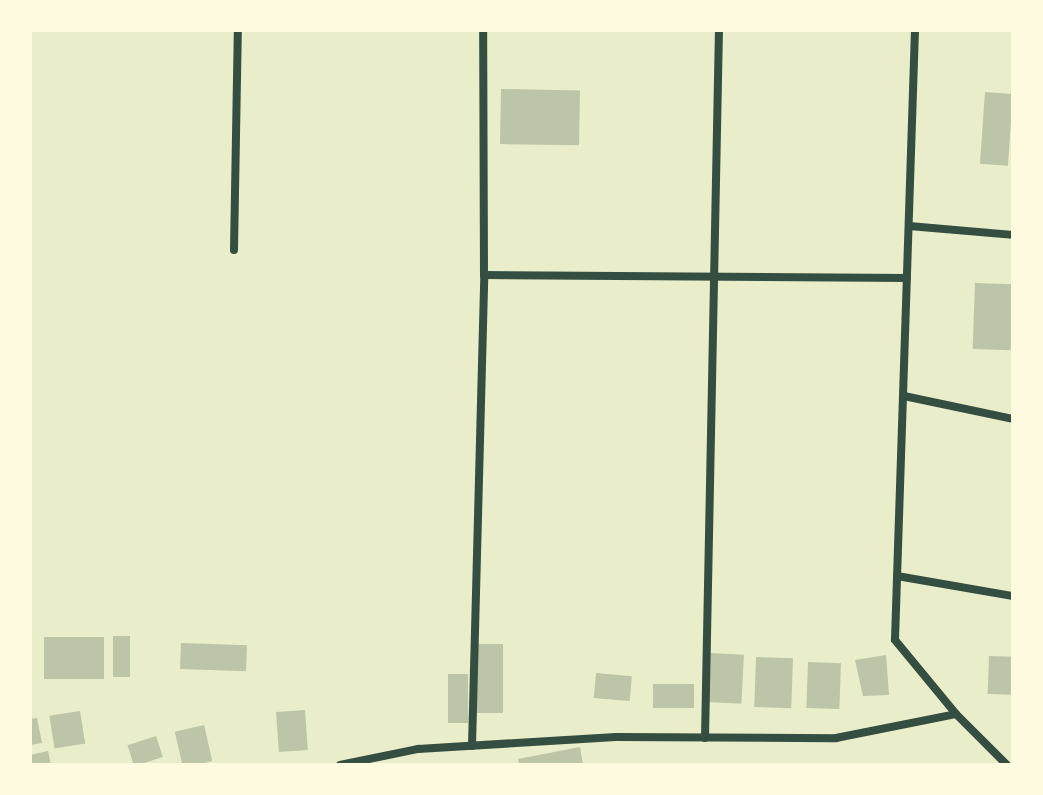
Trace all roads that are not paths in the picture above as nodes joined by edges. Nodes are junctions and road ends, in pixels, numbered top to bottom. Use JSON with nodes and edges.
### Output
{"nodes":[{"id":1,"x":238,"y":30,"type":"edge"},
{"id":2,"x":483,"y":30,"type":"edge"},
{"id":3,"x":719,"y":30,"type":"edge"},
{"id":4,"x":915,"y":30,"type":"edge"},
{"id":5,"x":909,"y":226,"type":"junction"},
{"id":6,"x":1013,"y":235,"type":"edge"},
{"id":7,"x":234,"y":250,"type":"dead end"},
{"id":8,"x":484,"y":275,"type":"junction"},
{"id":9,"x":907,"y":278,"type":"junction"},
{"id":10,"x":717,"y":279,"type":"junction"},
{"id":11,"x":904,"y":396,"type":"junction"},
{"id":12,"x":1013,"y":419,"type":"edge"},
{"id":13,"x":897,"y":576,"type":"junction"},
{"id":14,"x":1013,"y":596,"type":"edge"},
{"id":15,"x":956,"y":714,"type":"junction"},
{"id":16,"x":705,"y":738,"type":"junction"},
{"id":17,"x":472,"y":746,"type":"junction"},
{"id":18,"x":340,"y":765,"type":"edge"},
{"id":19,"x":1007,"y":765,"type":"edge"}],
"edges":[{"from":1,"to":7,"type":"street"},
{"from":2,"to":8,"type":"street"},
{"from":3,"to":10,"type":"street"},
{"from":4,"to":5,"type":"street"},
{"from":5,"to":6,"type":"street"},
{"from":5,"to":9,"type":"street"},
{"from":8,"to":10,"type":"street"},
{"from":8,"to":17,"type":"street"},
{"from":9,"to":10,"type":"street"},
{"from":9,"to":11,"type":"street"},
{"from":10,"to":16,"type":"street"},
{"from":11,"to":12,"type":"street"},
{"from":11,"to":13,"type":"street"},
{"from":13,"to":14,"type":"street"},
{"from":13,"to":15,"type":"street"},
{"from":15,"to":16,"type":"street"},
{"from":15,"to":19,"type":"street"},
{"from":16,"to":17,"type":"street"},
{"from":17,"to":18,"type":"street"}]}
